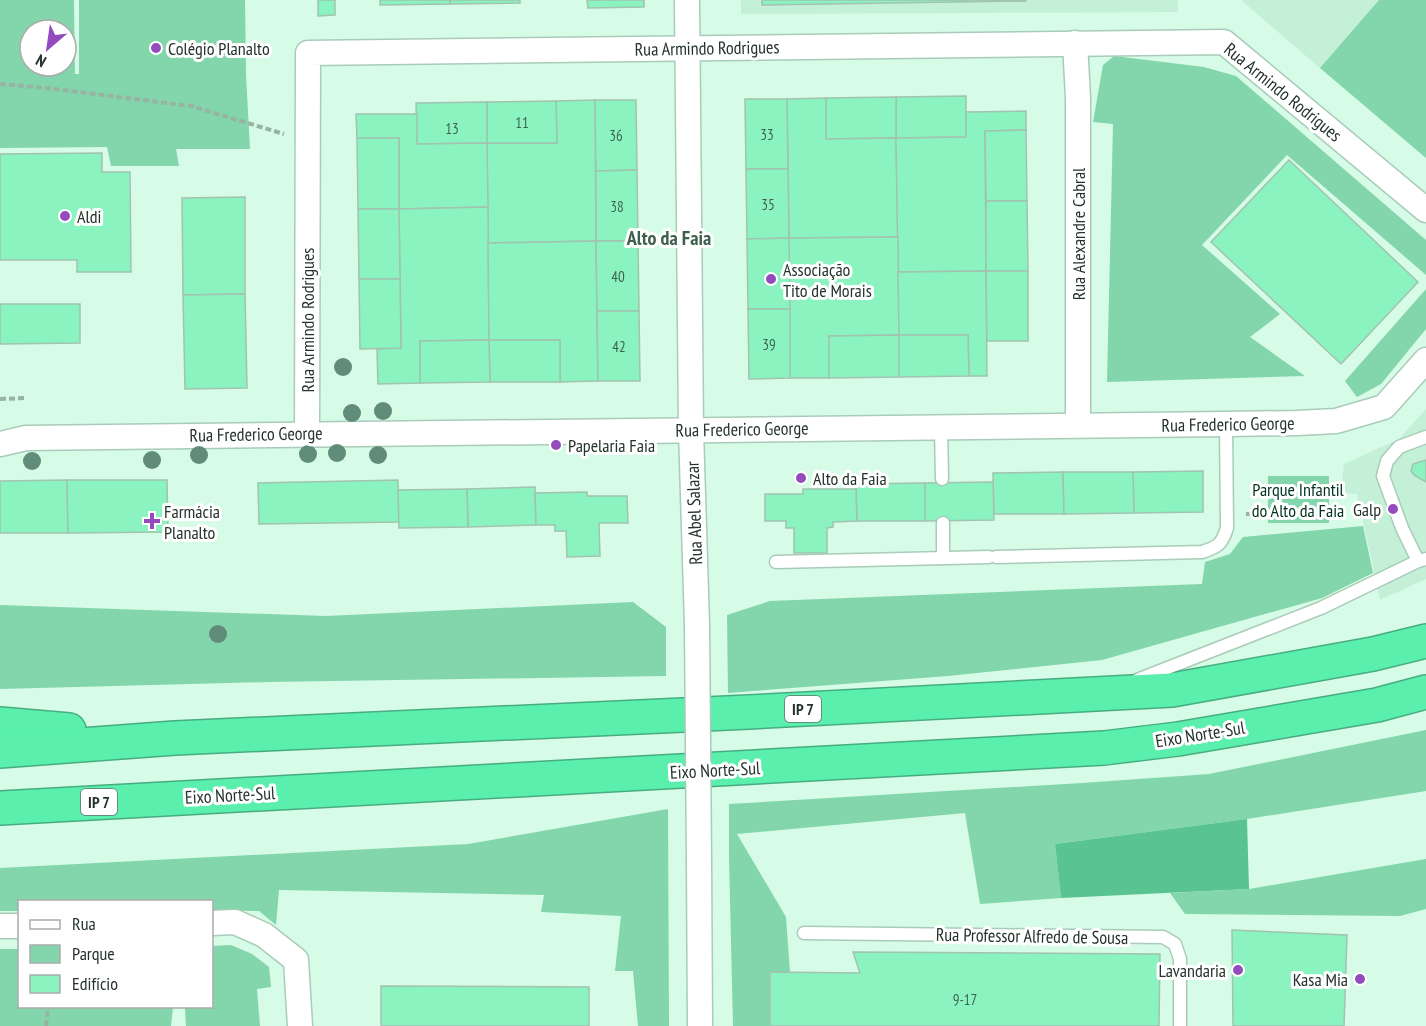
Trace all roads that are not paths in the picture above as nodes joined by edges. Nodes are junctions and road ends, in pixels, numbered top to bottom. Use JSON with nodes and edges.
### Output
{"nodes":[{"id":1,"x":687,"y":0,"type":"edge"},
{"id":2,"x":1075,"y":43,"type":"junction"},
{"id":3,"x":687,"y":48,"type":"junction"},
{"id":4,"x":1426,"y":210,"type":"edge"},
{"id":5,"x":1426,"y":360,"type":"edge"},
{"id":6,"x":1226,"y":424,"type":"junction"},
{"id":7,"x":1078,"y":425,"type":"junction"},
{"id":8,"x":941,"y":427,"type":"junction"},
{"id":9,"x":692,"y":430,"type":"junction"},
{"id":10,"x":307,"y":434,"type":"junction"},
{"id":11,"x":1426,"y":437,"type":"edge"},
{"id":12,"x":0,"y":444,"type":"edge"},
{"id":13,"x":942,"y":479,"type":"dead end"},
{"id":14,"x":943,"y":524,"type":"dead end"},
{"id":15,"x":943,"y":558,"type":"junction"},
{"id":16,"x":1422,"y":560,"type":"edge"},
{"id":17,"x":776,"y":562,"type":"dead end"},
{"id":18,"x":1426,"y":641,"type":"edge"},
{"id":19,"x":1426,"y":692,"type":"edge"},
{"id":20,"x":1100,"y":694,"type":"junction"},
{"id":21,"x":0,"y":724,"type":"edge"},
{"id":22,"x":175,"y":738,"type":"junction"},
{"id":23,"x":0,"y":751,"type":"edge"},
{"id":24,"x":198,"y":797,"type":"junction"},
{"id":25,"x":0,"y":808,"type":"edge"},
{"id":26,"x":0,"y":831,"type":"edge"},
{"id":27,"x":213,"y":923,"type":"edge"},
{"id":28,"x":0,"y":926,"type":"edge"},
{"id":29,"x":18,"y":926,"type":"edge"},
{"id":30,"x":804,"y":933,"type":"dead end"},
{"id":31,"x":300,"y":1026,"type":"edge"},
{"id":32,"x":700,"y":1026,"type":"edge"},
{"id":33,"x":1180,"y":1026,"type":"edge"}],
"edges":[{"from":1,"to":3,"type":"street","name":"Rua Abel Salazar"},
{"from":2,"to":3,"type":"street","name":"Rua Armindo Rodrigues"},
{"from":2,"to":4,"type":"street","name":"Rua Armindo Rodrigues"},
{"from":2,"to":7,"type":"street","name":"Rua Alexandre Cabral"},
{"from":3,"to":9,"type":"street","name":"Rua Abel Salazar"},
{"from":3,"to":10,"type":"street","name":"Rua Armindo Rodrigues"},
{"from":5,"to":6,"type":"street","name":"Rua Frederico George"},
{"from":6,"to":7,"type":"street","name":"Rua Frederico George"},
{"from":6,"to":15,"type":"lane"},
{"from":7,"to":8,"type":"street","name":"Rua Frederico George"},
{"from":8,"to":9,"type":"street","name":"Rua Frederico George"},
{"from":8,"to":13,"type":"lane"},
{"from":9,"to":10,"type":"street","name":"Rua Frederico George"},
{"from":9,"to":32,"type":"street","name":"Rua Abel Salazar","bridge":true},
{"from":10,"to":12,"type":"street","name":"Rua Frederico George"},
{"from":11,"to":16,"type":"lane"},
{"from":14,"to":15,"type":"lane"},
{"from":15,"to":17,"type":"lane"},
{"from":16,"to":20,"type":"lane"},
{"from":18,"to":20,"type":"highway","number":"IP 7"},
{"from":19,"to":24,"type":"highway","name":"Eixo Norte-Sul","number":"IP 7"},
{"from":20,"to":22,"type":"highway","number":"IP 7"},
{"from":21,"to":22,"type":"highway"},
{"from":22,"to":23,"type":"highway","number":"IP 7"},
{"from":24,"to":25,"type":"highway","name":"Eixo Norte-Sul","number":"IP 7"},
{"from":24,"to":26,"type":"highway"},
{"from":27,"to":31,"type":"street"},
{"from":28,"to":29,"type":"street"},
{"from":30,"to":33,"type":"lane","name":"Rua Professor Alfredo de Sousa"}]}
